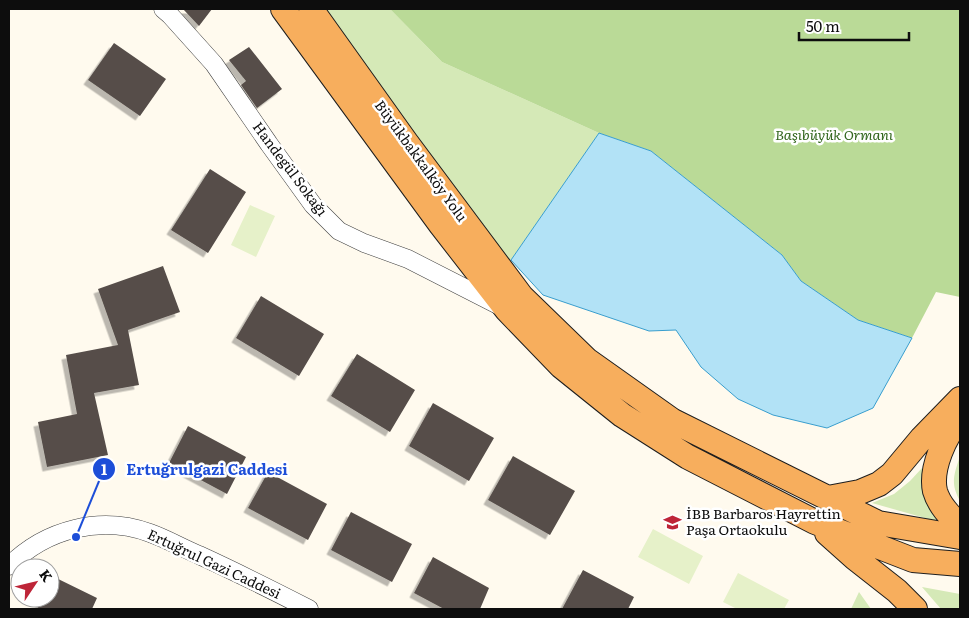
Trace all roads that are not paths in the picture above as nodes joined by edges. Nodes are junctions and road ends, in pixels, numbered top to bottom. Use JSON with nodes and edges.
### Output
{"nodes":[{"id":1,"x":163,"y":9,"type":"edge"},
{"id":2,"x":283,"y":9,"type":"edge"},
{"id":3,"x":311,"y":9,"type":"edge"},
{"id":4,"x":507,"y":310,"type":"junction"},
{"id":5,"x":536,"y":310,"type":"junction"},
{"id":6,"x":960,"y":399,"type":"edge"},
{"id":7,"x":960,"y":419,"type":"edge"},
{"id":8,"x":828,"y":498,"type":"junction"},
{"id":9,"x":815,"y":522,"type":"junction"},
{"id":10,"x":960,"y":526,"type":"edge"},
{"id":11,"x":960,"y":537,"type":"edge"},
{"id":12,"x":960,"y":564,"type":"edge"},
{"id":13,"x":9,"y":566,"type":"edge"},
{"id":14,"x":309,"y":609,"type":"edge"},
{"id":15,"x":916,"y":609,"type":"edge"}],
"edges":[{"from":1,"to":4,"type":"street","name":"Handegül Sokağı"},
{"from":2,"to":4,"type":"highway","name":"Büyükbakkalköy Yolu"},
{"from":3,"to":5,"type":"highway","name":"Büyükbakkalköy Yolu"},
{"from":4,"to":5,"type":"highway"},
{"from":4,"to":9,"type":"highway","name":"Büyükbakkalköy Yolu"},
{"from":5,"to":8,"type":"highway","name":"Büyükbakkalköy Yolu"},
{"from":6,"to":8,"type":"highway"},
{"from":7,"to":10,"type":"highway"},
{"from":8,"to":11,"type":"highway","name":"Büyükbakkalköy Yolu"},
{"from":9,"to":12,"type":"highway"},
{"from":9,"to":15,"type":"highway"},
{"from":13,"to":14,"type":"street","name":"Ertuğrul Gazi Caddesi"}]}
